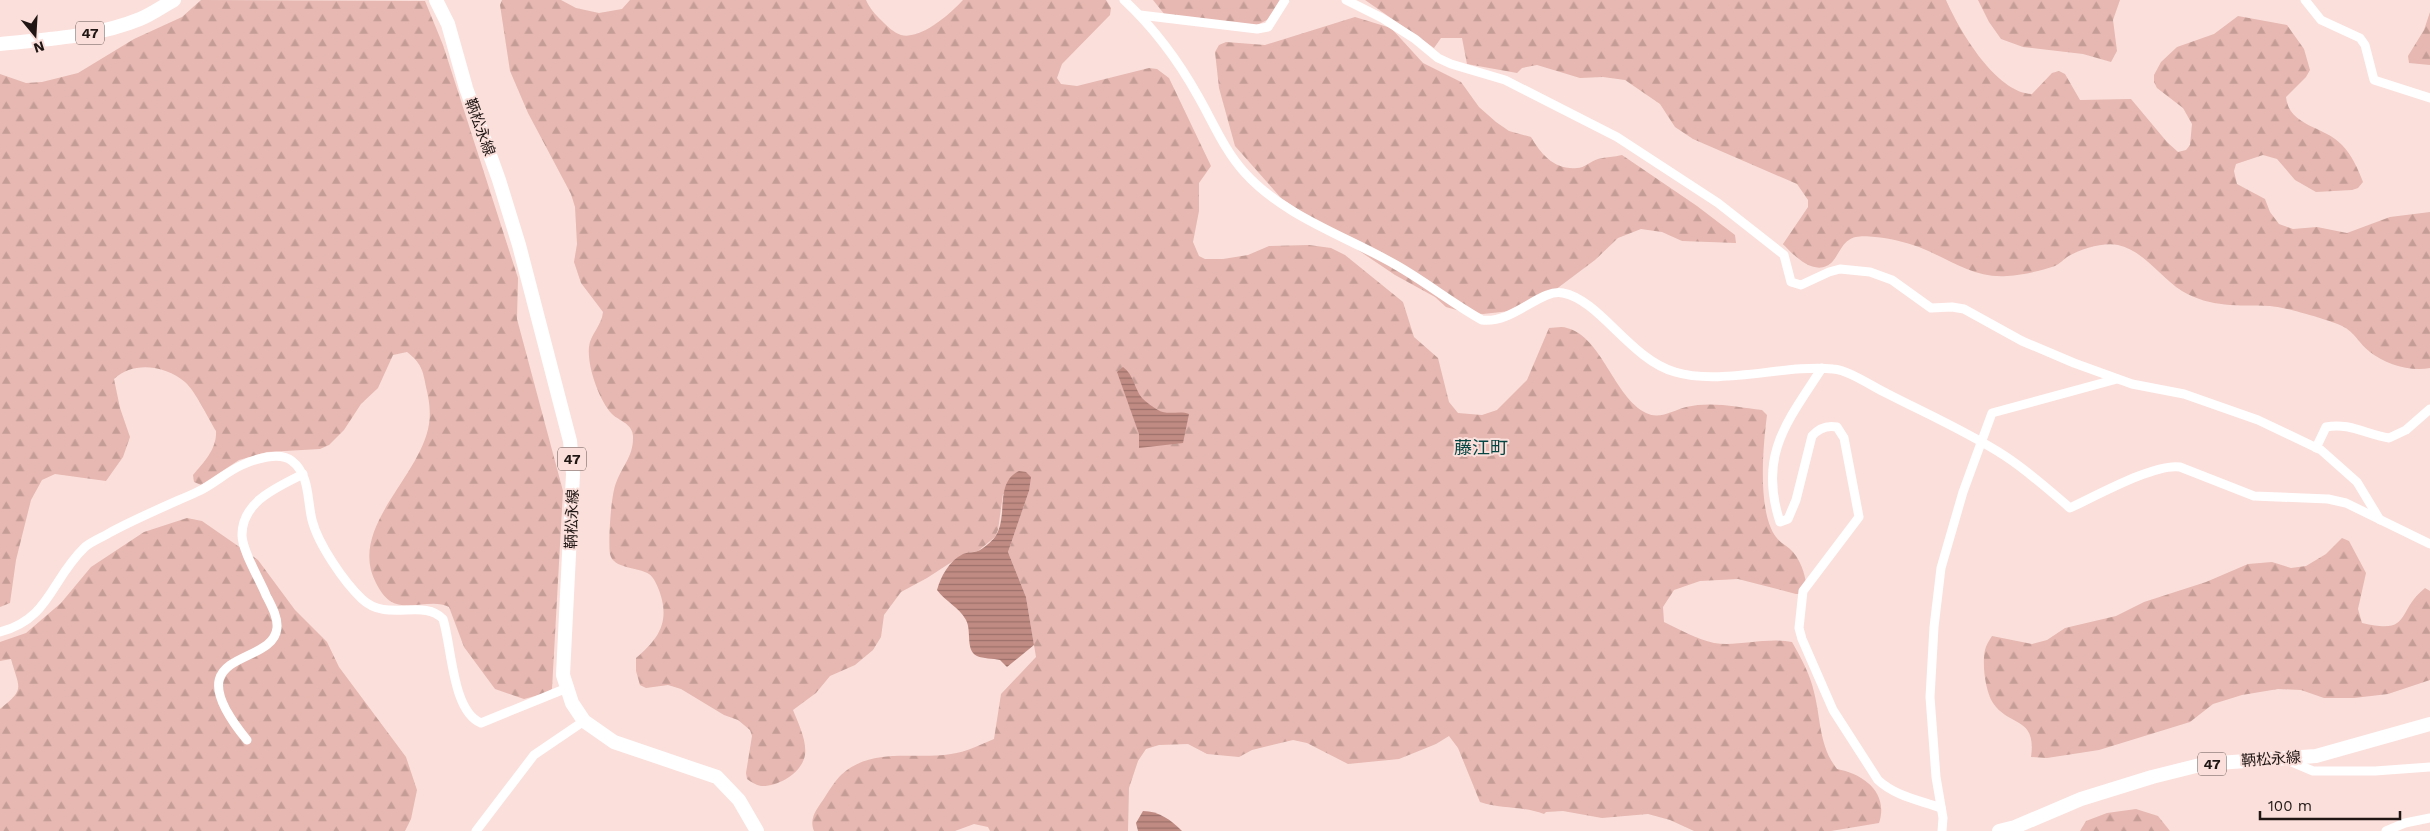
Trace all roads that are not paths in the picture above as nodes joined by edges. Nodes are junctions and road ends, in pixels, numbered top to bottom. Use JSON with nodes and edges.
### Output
{"nodes":[{"id":1,"x":174,"y":0,"type":"edge"},
{"id":2,"x":436,"y":0,"type":"edge"},
{"id":3,"x":1124,"y":0,"type":"edge"},
{"id":4,"x":1285,"y":0,"type":"edge"},
{"id":5,"x":1346,"y":0,"type":"edge"},
{"id":6,"x":2305,"y":0,"type":"edge"},
{"id":7,"x":1140,"y":15,"type":"junction"},
{"id":8,"x":0,"y":44,"type":"edge"},
{"id":9,"x":2430,"y":98,"type":"edge"},
{"id":10,"x":1822,"y":368,"type":"junction"},
{"id":11,"x":2117,"y":379,"type":"junction"},
{"id":12,"x":2430,"y":409,"type":"edge"},
{"id":13,"x":1981,"y":442,"type":"junction"},
{"id":14,"x":2316,"y":448,"type":"junction"},
{"id":15,"x":303,"y":474,"type":"junction"},
{"id":16,"x":2380,"y":520,"type":"junction"},
{"id":17,"x":2430,"y":544,"type":"edge"},
{"id":18,"x":0,"y":632,"type":"edge"},
{"id":19,"x":567,"y":688,"type":"junction"},
{"id":20,"x":584,"y":720,"type":"junction"},
{"id":21,"x":2430,"y":724,"type":"edge"},
{"id":22,"x":247,"y":740,"type":"dead end"},
{"id":23,"x":2285,"y":758,"type":"junction"},
{"id":24,"x":2430,"y":767,"type":"edge"},
{"id":25,"x":1941,"y":808,"type":"junction"},
{"id":26,"x":2430,"y":818,"type":"edge"},
{"id":27,"x":476,"y":831,"type":"edge"},
{"id":28,"x":757,"y":831,"type":"edge"},
{"id":29,"x":1942,"y":831,"type":"edge"},
{"id":30,"x":2000,"y":831,"type":"edge"},
{"id":31,"x":2386,"y":831,"type":"edge"}],
"edges":[{"from":1,"to":8,"type":"main road","number":"47"},
{"from":2,"to":19,"type":"main road","name":"鞆松永線","number":"47"},
{"from":3,"to":7,"type":"street"},
{"from":4,"to":7,"type":"street"},
{"from":5,"to":11,"type":"street"},
{"from":6,"to":9,"type":"street"},
{"from":7,"to":10,"type":"street"},
{"from":10,"to":13,"type":"street"},
{"from":10,"to":25,"type":"street"},
{"from":11,"to":13,"type":"street"},
{"from":11,"to":14,"type":"street"},
{"from":12,"to":14,"type":"street"},
{"from":13,"to":16,"type":"street"},
{"from":13,"to":25,"type":"street"},
{"from":14,"to":16,"type":"street"},
{"from":15,"to":18,"type":"street"},
{"from":15,"to":19,"type":"street"},
{"from":15,"to":22,"type":"street"},
{"from":16,"to":17,"type":"street"},
{"from":19,"to":20,"type":"main road","name":"鞆松永線","number":"47"},
{"from":20,"to":27,"type":"street"},
{"from":20,"to":28,"type":"main road","name":"鞆松永線","number":"47"},
{"from":21,"to":23,"type":"main road","name":"鞆松永線","number":"47"},
{"from":23,"to":24,"type":"street"},
{"from":23,"to":30,"type":"main road","name":"鞆松永線","number":"47"},
{"from":25,"to":29,"type":"street"},
{"from":26,"to":31,"type":"street"}]}
